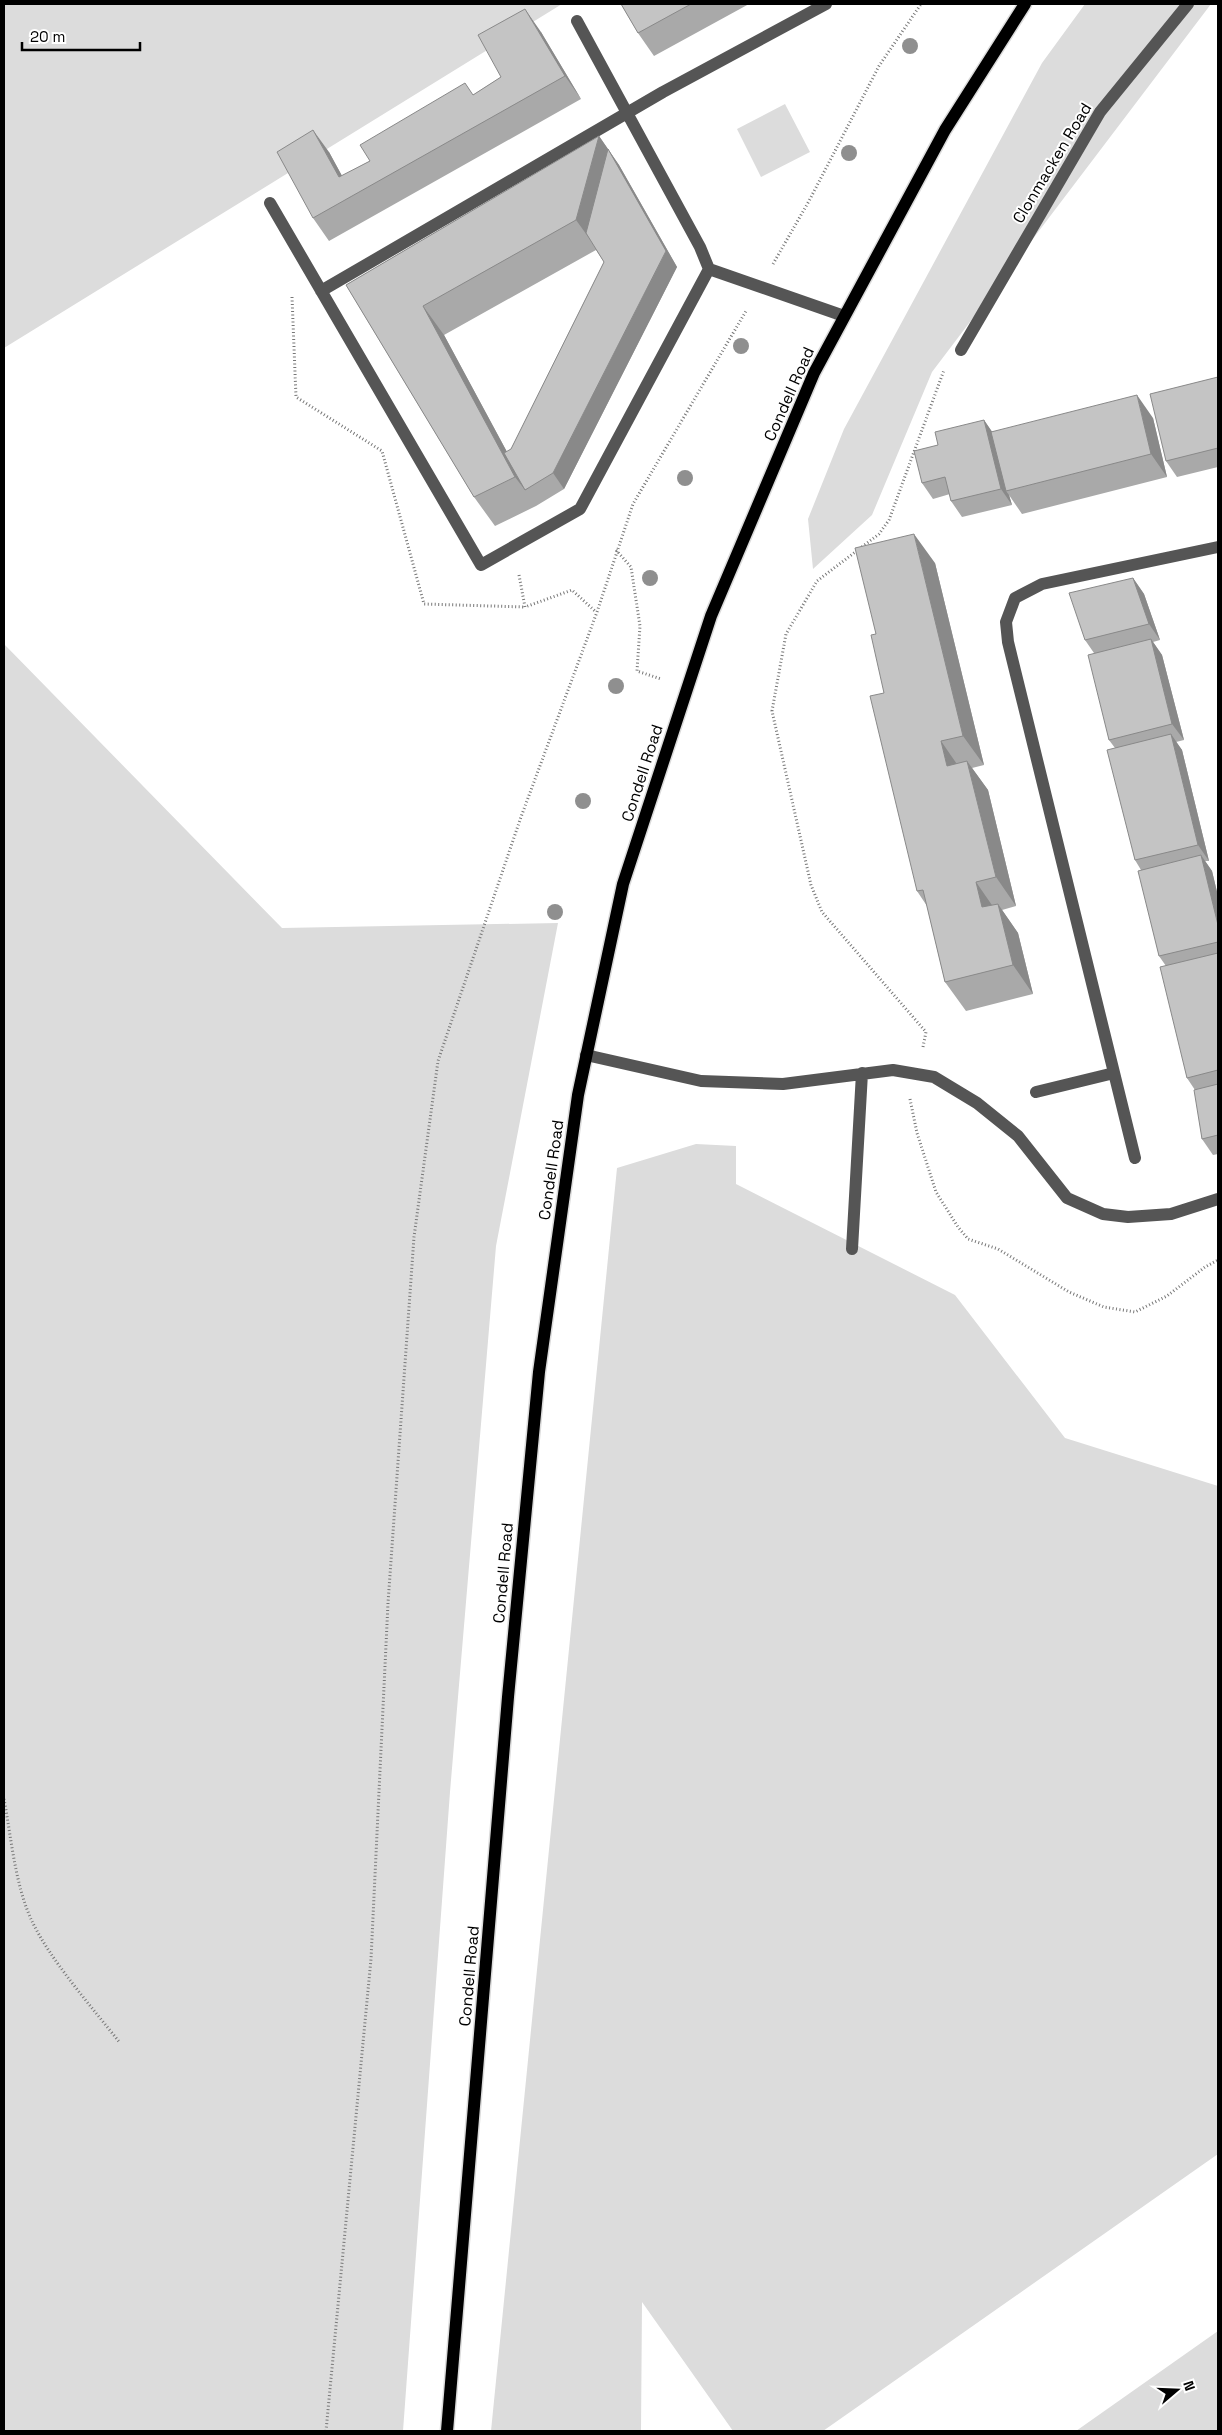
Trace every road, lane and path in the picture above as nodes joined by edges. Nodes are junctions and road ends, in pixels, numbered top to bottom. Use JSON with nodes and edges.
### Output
{"nodes":[{"id":1,"x":826,"y":4,"type":"edge"},
{"id":2,"x":921,"y":4,"type":"edge"},
{"id":3,"x":1025,"y":4,"type":"edge"},
{"id":4,"x":1188,"y":4,"type":"edge"},
{"id":5,"x":576,"y":20,"type":"dead end"},
{"id":6,"x":628,"y":113,"type":"junction"},
{"id":7,"x":270,"y":202,"type":"dead end"},
{"id":8,"x":709,"y":268,"type":"junction"},
{"id":9,"x":760,"y":286,"type":"junction"},
{"id":10,"x":321,"y":291,"type":"junction"},
{"id":11,"x":292,"y":293,"type":"dead end"},
{"id":12,"x":844,"y":316,"type":"junction"},
{"id":13,"x":961,"y":350,"type":"joint"},
{"id":14,"x":513,"y":547,"type":"junction"},
{"id":15,"x":1218,"y":547,"type":"edge"},
{"id":16,"x":616,"y":550,"type":"junction"},
{"id":17,"x":525,"y":607,"type":"junction"},
{"id":18,"x":597,"y":612,"type":"junction"},
{"id":19,"x":638,"y":671,"type":"dead end"},
{"id":20,"x":586,"y":1055,"type":"junction"},
{"id":21,"x":862,"y":1073,"type":"junction"},
{"id":22,"x":1114,"y":1073,"type":"junction"},
{"id":23,"x":916,"y":1074,"type":"junction"},
{"id":24,"x":1036,"y":1092,"type":"dead end"},
{"id":25,"x":1135,"y":1158,"type":"dead end"},
{"id":26,"x":1218,"y":1200,"type":"edge"},
{"id":27,"x":852,"y":1249,"type":"dead end"},
{"id":28,"x":1218,"y":1260,"type":"edge"},
{"id":29,"x":4,"y":1799,"type":"edge"},
{"id":30,"x":120,"y":2043,"type":"dead end"},
{"id":31,"x":326,"y":2431,"type":"edge"},
{"id":32,"x":447,"y":2431,"type":"edge"}],
"edges":[{"from":1,"to":6,"type":"street"},
{"from":2,"to":9,"type":"path"},
{"from":3,"to":12,"type":"main road","name":"Condell Road"},
{"from":4,"to":13,"type":"street","name":"Clonmacken Road"},
{"from":5,"to":6,"type":"street"},
{"from":6,"to":8,"type":"street"},
{"from":6,"to":10,"type":"street"},
{"from":7,"to":10,"type":"street"},
{"from":8,"to":9,"type":"street"},
{"from":8,"to":14,"type":"street"},
{"from":9,"to":12,"type":"street"},
{"from":9,"to":16,"type":"path"},
{"from":10,"to":14,"type":"street"},
{"from":11,"to":17,"type":"path"},
{"from":12,"to":20,"type":"main road","name":"Condell Road"},
{"from":13,"to":23,"type":"path"},
{"from":14,"to":17,"type":"path"},
{"from":15,"to":22,"type":"street"},
{"from":16,"to":18,"type":"path"},
{"from":16,"to":19,"type":"path"},
{"from":17,"to":18,"type":"path"},
{"from":18,"to":31,"type":"path"},
{"from":20,"to":21,"type":"street"},
{"from":20,"to":32,"type":"main road","name":"Condell Road"},
{"from":21,"to":23,"type":"street"},
{"from":21,"to":27,"type":"street"},
{"from":22,"to":24,"type":"street"},
{"from":22,"to":25,"type":"street"},
{"from":23,"to":26,"type":"street"},
{"from":23,"to":28,"type":"path"},
{"from":29,"to":30,"type":"path"}]}
